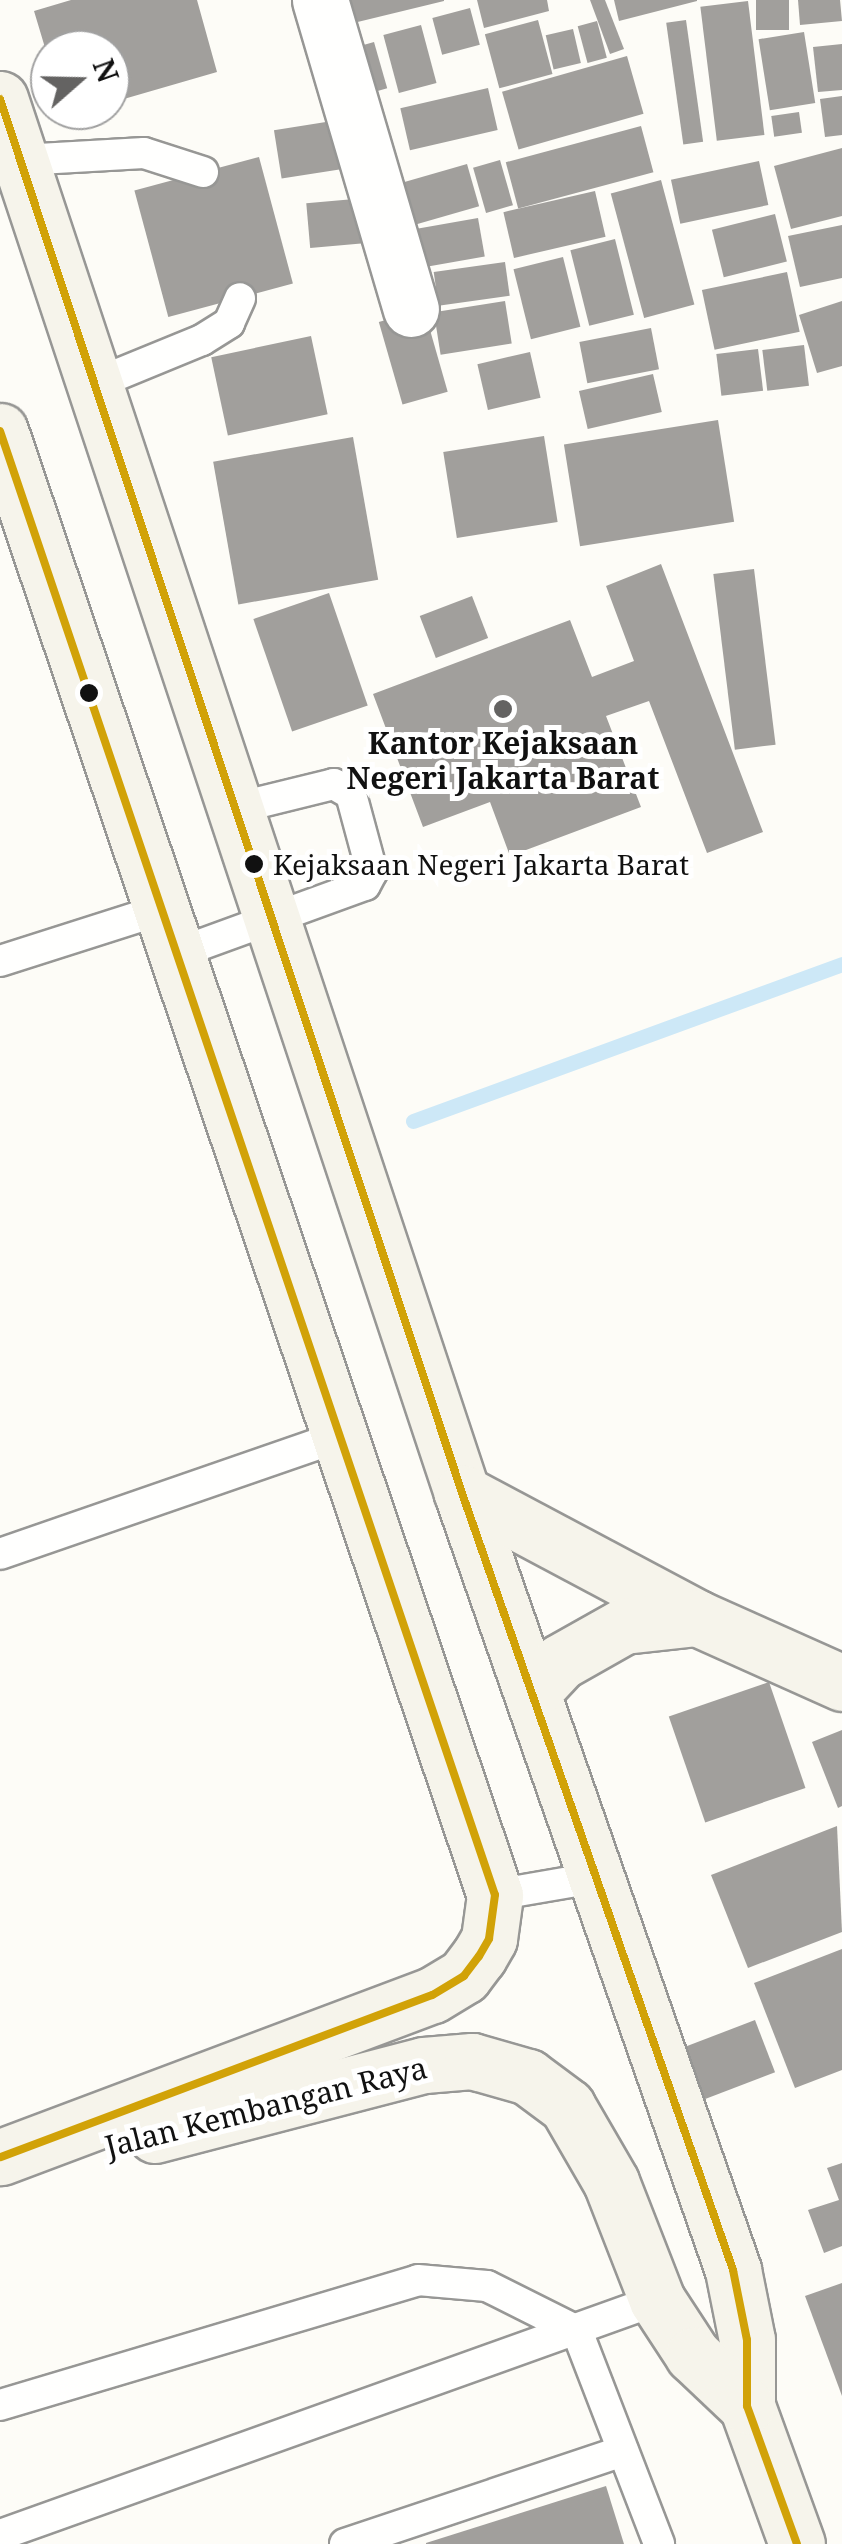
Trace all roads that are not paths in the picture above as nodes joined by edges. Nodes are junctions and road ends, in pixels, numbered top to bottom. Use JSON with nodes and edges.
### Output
{"nodes":[{"id":1,"x":320,"y":0,"type":"edge"},
{"id":2,"x":0,"y":99,"type":"edge"},
{"id":3,"x":21,"y":160,"type":"junction"},
{"id":4,"x":202,"y":172,"type":"dead end"},
{"id":5,"x":240,"y":298,"type":"dead end"},
{"id":6,"x":411,"y":310,"type":"dead end"},
{"id":7,"x":97,"y":383,"type":"junction"},
{"id":8,"x":0,"y":432,"type":"edge"},
{"id":9,"x":236,"y":808,"type":"junction"},
{"id":10,"x":272,"y":918,"type":"junction"},
{"id":11,"x":149,"y":929,"type":"junction"},
{"id":12,"x":0,"y":961,"type":"edge"},
{"id":13,"x":341,"y":1436,"type":"junction"},
{"id":14,"x":462,"y":1494,"type":"junction"},
{"id":15,"x":0,"y":1554,"type":"edge"},
{"id":16,"x":697,"y":1618,"type":"junction"},
{"id":17,"x":842,"y":1683,"type":"edge"},
{"id":18,"x":535,"y":1689,"type":"junction"},
{"id":19,"x":599,"y":1877,"type":"junction"},
{"id":20,"x":495,"y":1895,"type":"junction"},
{"id":21,"x":10,"y":2154,"type":"edge"},
{"id":22,"x":657,"y":2300,"type":"junction"},
{"id":23,"x":576,"y":2330,"type":"junction"},
{"id":24,"x":0,"y":2405,"type":"edge"},
{"id":25,"x":747,"y":2406,"type":"junction"},
{"id":26,"x":623,"y":2451,"type":"junction"},
{"id":27,"x":0,"y":2535,"type":"edge"},
{"id":28,"x":344,"y":2544,"type":"edge"},
{"id":29,"x":659,"y":2544,"type":"edge"},
{"id":30,"x":798,"y":2544,"type":"edge"}],
"edges":[{"from":1,"to":6,"type":"street"},
{"from":2,"to":3,"type":"main road","name":"Jalan Kembangan Raya"},
{"from":3,"to":4,"type":"lane"},
{"from":3,"to":7,"type":"main road","name":"Jalan Kembangan Raya"},
{"from":5,"to":7,"type":"lane"},
{"from":7,"to":9,"type":"main road","name":"Jalan Kembangan Raya"},
{"from":8,"to":11,"type":"main road"},
{"from":9,"to":10,"type":"main road","name":"Jalan Kembangan Raya"},
{"from":9,"to":10,"type":"lane"},
{"from":10,"to":11,"type":"lane"},
{"from":10,"to":14,"type":"main road","name":"Jalan Kembangan Raya"},
{"from":11,"to":12,"type":"lane"},
{"from":11,"to":13,"type":"main road"},
{"from":13,"to":15,"type":"lane"},
{"from":13,"to":20,"type":"main road"},
{"from":14,"to":16,"type":"main road"},
{"from":14,"to":18,"type":"main road","name":"Jalan Kembangan Raya"},
{"from":16,"to":17,"type":"main road"},
{"from":16,"to":18,"type":"main road"},
{"from":18,"to":19,"type":"main road","name":"Jalan Kembangan Raya"},
{"from":19,"to":20,"type":"lane"},
{"from":19,"to":25,"type":"main road","name":"Jalan Kembangan Raya"},
{"from":20,"to":21,"type":"main road"},
{"from":21,"to":22,"type":"main road","name":"Jalan Kembangan Raya"},
{"from":22,"to":23,"type":"lane"},
{"from":22,"to":25,"type":"main road","name":"Jalan Kembangan Raya"},
{"from":23,"to":24,"type":"lane"},
{"from":23,"to":26,"type":"lane"},
{"from":23,"to":27,"type":"lane"},
{"from":25,"to":30,"type":"main road","name":"Jalan Kembangan Raya"},
{"from":26,"to":28,"type":"lane"},
{"from":26,"to":29,"type":"lane"}]}
